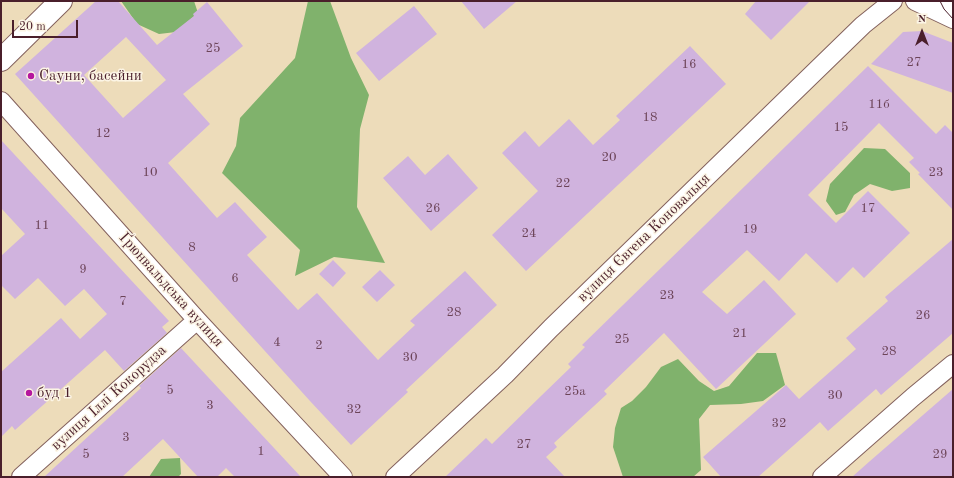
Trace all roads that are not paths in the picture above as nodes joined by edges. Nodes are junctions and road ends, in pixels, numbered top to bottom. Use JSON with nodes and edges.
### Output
{"nodes":[{"id":1,"x":60,"y":1,"type":"edge"},
{"id":2,"x":893,"y":1,"type":"edge"},
{"id":3,"x":915,"y":1,"type":"edge"},
{"id":4,"x":946,"y":1,"type":"edge"},
{"id":5,"x":953,"y":12,"type":"edge"},
{"id":6,"x":953,"y":19,"type":"edge"},
{"id":7,"x":1,"y":60,"type":"edge"},
{"id":8,"x":1,"y":101,"type":"edge"},
{"id":9,"x":197,"y":320,"type":"junction"},
{"id":10,"x":953,"y":364,"type":"edge"},
{"id":11,"x":21,"y":477,"type":"edge"},
{"id":12,"x":343,"y":477,"type":"edge"},
{"id":13,"x":395,"y":477,"type":"edge"},
{"id":14,"x":822,"y":477,"type":"edge"}],
"edges":[{"from":1,"to":7,"type":"main road"},
{"from":2,"to":13,"type":"street","name":"вулиця Євгена Коновальця"},
{"from":3,"to":6,"type":"street"},
{"from":4,"to":5,"type":"main road"},
{"from":8,"to":9,"type":"street","name":"Ґрюнвальдська вулиця"},
{"from":9,"to":11,"type":"street","name":"вулиця Іллі Кокорудза"},
{"from":9,"to":12,"type":"street","name":"Ґрюнвальдська вулиця"},
{"from":10,"to":14,"type":"street"}]}
